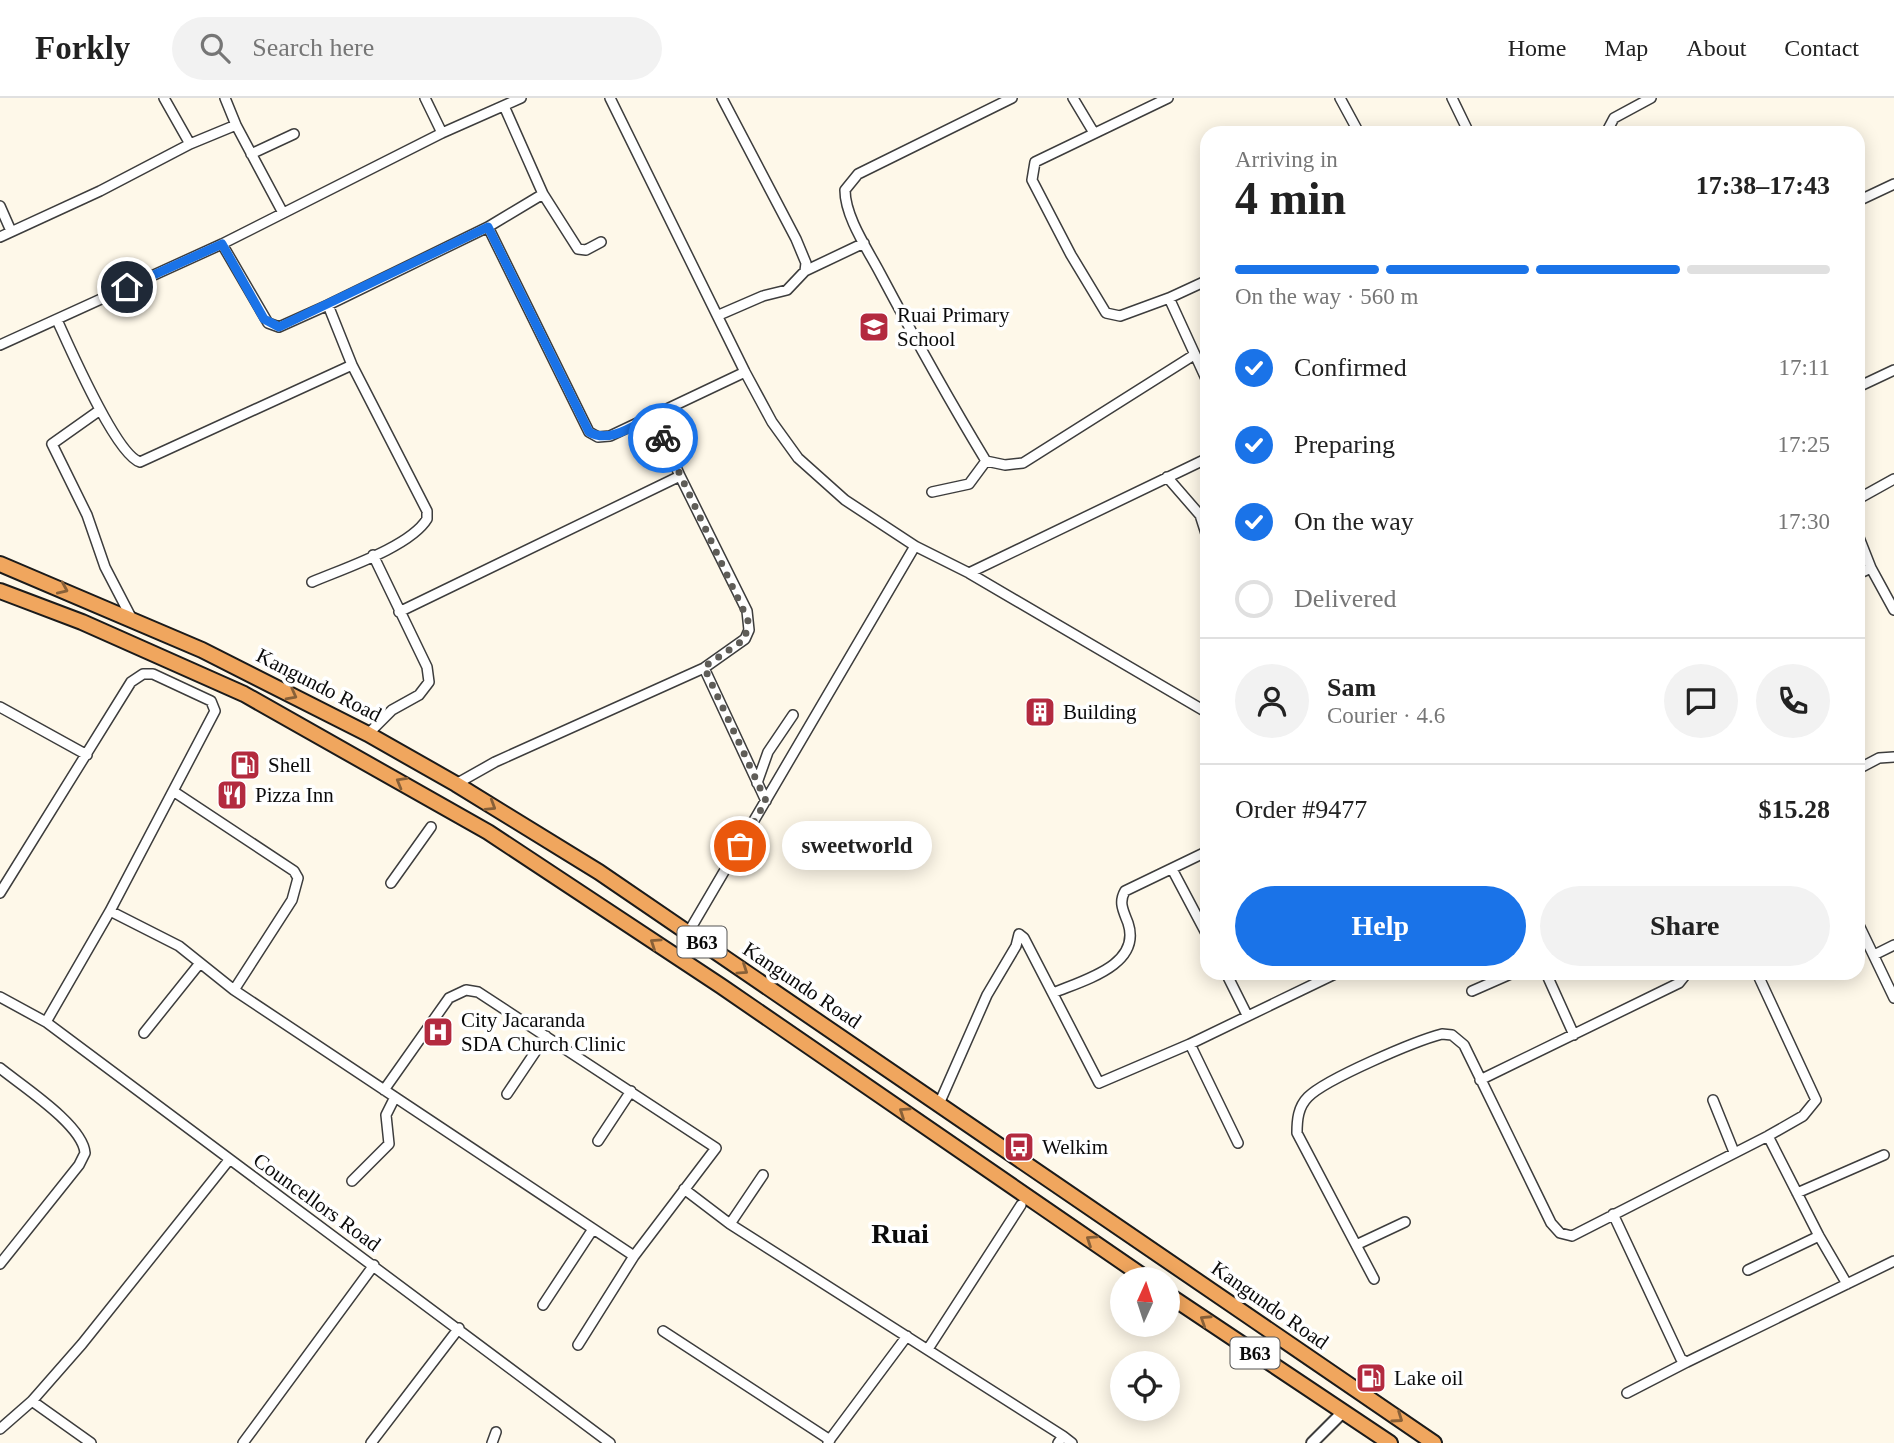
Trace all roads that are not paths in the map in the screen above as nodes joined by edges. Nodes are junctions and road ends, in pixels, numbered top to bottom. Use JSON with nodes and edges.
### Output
{"nodes":[{"id":1,"x":164,"y":98,"type":"edge"},
{"id":2,"x":225,"y":98,"type":"edge"},
{"id":3,"x":425,"y":98,"type":"edge"},
{"id":4,"x":521,"y":98,"type":"edge"},
{"id":5,"x":610,"y":98,"type":"edge"},
{"id":6,"x":723,"y":98,"type":"edge"},
{"id":7,"x":1012,"y":98,"type":"edge"},
{"id":8,"x":1073,"y":98,"type":"edge"},
{"id":9,"x":1168,"y":98,"type":"edge"},
{"id":10,"x":1340,"y":98,"type":"edge"},
{"id":11,"x":1452,"y":98,"type":"edge"},
{"id":12,"x":1651,"y":98,"type":"edge"},
{"id":13,"x":504,"y":106,"type":"junction"},
{"id":14,"x":236,"y":125,"type":"junction"},
{"id":15,"x":1355,"y":126,"type":"edge"},
{"id":16,"x":1466,"y":126,"type":"edge"},
{"id":17,"x":1610,"y":126,"type":"edge"},
{"id":18,"x":442,"y":133,"type":"junction"},
{"id":19,"x":1094,"y":133,"type":"junction"},
{"id":20,"x":294,"y":134,"type":"dead end"},
{"id":21,"x":190,"y":144,"type":"junction"},
{"id":22,"x":251,"y":154,"type":"junction"},
{"id":23,"x":1894,"y":184,"type":"edge"},
{"id":24,"x":543,"y":194,"type":"junction"},
{"id":25,"x":1865,"y":198,"type":"edge"},
{"id":26,"x":0,"y":206,"type":"edge"},
{"id":27,"x":283,"y":213,"type":"junction"},
{"id":28,"x":488,"y":227,"type":"junction"},
{"id":29,"x":11,"y":231,"type":"junction"},
{"id":30,"x":0,"y":237,"type":"edge"},
{"id":31,"x":601,"y":242,"type":"dead end"},
{"id":32,"x":864,"y":243,"type":"junction"},
{"id":33,"x":222,"y":244,"type":"junction"},
{"id":34,"x":805,"y":271,"type":"junction"},
{"id":35,"x":1200,"y":284,"type":"edge"},
{"id":36,"x":1169,"y":298,"type":"junction"},
{"id":37,"x":328,"y":306,"type":"junction"},
{"id":38,"x":719,"y":315,"type":"junction"},
{"id":39,"x":57,"y":320,"type":"junction"},
{"id":40,"x":0,"y":345,"type":"edge"},
{"id":41,"x":1194,"y":355,"type":"junction"},
{"id":42,"x":352,"y":365,"type":"junction"},
{"id":43,"x":1200,"y":367,"type":"edge"},
{"id":44,"x":1894,"y":370,"type":"edge"},
{"id":45,"x":744,"y":372,"type":"junction"},
{"id":46,"x":1865,"y":384,"type":"edge"},
{"id":47,"x":100,"y":410,"type":"junction"},
{"id":48,"x":653,"y":416,"type":"junction"},
{"id":49,"x":986,"y":461,"type":"junction"},
{"id":50,"x":1200,"y":462,"type":"edge"},
{"id":51,"x":680,"y":476,"type":"junction"},
{"id":52,"x":1167,"y":477,"type":"junction"},
{"id":53,"x":1894,"y":479,"type":"edge"},
{"id":54,"x":932,"y":492,"type":"dead end"},
{"id":55,"x":1865,"y":495,"type":"edge"},
{"id":56,"x":1200,"y":515,"type":"edge"},
{"id":57,"x":915,"y":545,"type":"junction"},
{"id":58,"x":1865,"y":553,"type":"edge"},
{"id":59,"x":373,"y":555,"type":"junction"},
{"id":60,"x":0,"y":564,"type":"edge"},
{"id":61,"x":1871,"y":568,"type":"junction"},
{"id":62,"x":1865,"y":571,"type":"edge"},
{"id":63,"x":969,"y":573,"type":"junction"},
{"id":64,"x":312,"y":582,"type":"dead end"},
{"id":65,"x":0,"y":591,"type":"edge"},
{"id":66,"x":86,"y":600,"type":"junction"},
{"id":67,"x":1894,"y":610,"type":"edge"},
{"id":68,"x":399,"y":612,"type":"junction"},
{"id":69,"x":132,"y":619,"type":"junction"},
{"id":70,"x":82,"y":622,"type":"junction"},
{"id":71,"x":202,"y":650,"type":"junction"},
{"id":72,"x":152,"y":652,"type":"junction"},
{"id":73,"x":704,"y":667,"type":"junction"},
{"id":74,"x":191,"y":670,"type":"junction"},
{"id":75,"x":143,"y":674,"type":"junction"},
{"id":76,"x":253,"y":675,"type":"junction"},
{"id":77,"x":244,"y":694,"type":"junction"},
{"id":78,"x":0,"y":707,"type":"edge"},
{"id":79,"x":1200,"y":708,"type":"edge"},
{"id":80,"x":793,"y":715,"type":"dead end"},
{"id":81,"x":368,"y":734,"type":"junction"},
{"id":82,"x":87,"y":755,"type":"junction"},
{"id":83,"x":1894,"y":757,"type":"edge"},
{"id":84,"x":1865,"y":765,"type":"edge"},
{"id":85,"x":757,"y":783,"type":"junction"},
{"id":86,"x":456,"y":784,"type":"junction"},
{"id":87,"x":173,"y":791,"type":"junction"},
{"id":88,"x":766,"y":801,"type":"junction"},
{"id":89,"x":430,"y":827,"type":"dead end"},
{"id":90,"x":1200,"y":855,"type":"edge"},
{"id":91,"x":1172,"y":869,"type":"junction"},
{"id":92,"x":391,"y":883,"type":"dead end"},
{"id":93,"x":0,"y":893,"type":"edge"},
{"id":94,"x":110,"y":911,"type":"junction"},
{"id":95,"x":1200,"y":922,"type":"edge"},
{"id":96,"x":688,"y":933,"type":"junction"},
{"id":97,"x":1865,"y":937,"type":"edge"},
{"id":98,"x":1894,"y":945,"type":"edge"},
{"id":99,"x":1874,"y":955,"type":"junction"},
{"id":100,"x":200,"y":963,"type":"junction"},
{"id":101,"x":1230,"y":980,"type":"edge"},
{"id":102,"x":1322,"y":980,"type":"edge"},
{"id":103,"x":1497,"y":980,"type":"edge"},
{"id":104,"x":1549,"y":980,"type":"edge"},
{"id":105,"x":1682,"y":980,"type":"edge"},
{"id":106,"x":1760,"y":980,"type":"edge"},
{"id":107,"x":234,"y":990,"type":"junction"},
{"id":108,"x":1472,"y":991,"type":"dead end"},
{"id":109,"x":1053,"y":993,"type":"junction"},
{"id":110,"x":0,"y":997,"type":"edge"},
{"id":111,"x":1894,"y":998,"type":"edge"},
{"id":112,"x":1247,"y":1015,"type":"junction"},
{"id":113,"x":46,"y":1022,"type":"junction"},
{"id":114,"x":145,"y":1033,"type":"dead end"},
{"id":115,"x":1574,"y":1035,"type":"junction"},
{"id":116,"x":546,"y":1036,"type":"junction"},
{"id":117,"x":1189,"y":1044,"type":"junction"},
{"id":118,"x":0,"y":1068,"type":"edge"},
{"id":119,"x":1480,"y":1080,"type":"junction"},
{"id":120,"x":384,"y":1090,"type":"junction"},
{"id":121,"x":631,"y":1091,"type":"junction"},
{"id":122,"x":507,"y":1094,"type":"dead end"},
{"id":123,"x":395,"y":1097,"type":"junction"},
{"id":124,"x":1713,"y":1100,"type":"dead end"},
{"id":125,"x":939,"y":1104,"type":"junction"},
{"id":126,"x":1768,"y":1136,"type":"junction"},
{"id":127,"x":598,"y":1141,"type":"dead end"},
{"id":128,"x":1238,"y":1143,"type":"dead end"},
{"id":129,"x":1734,"y":1152,"type":"junction"},
{"id":130,"x":1884,"y":1155,"type":"dead end"},
{"id":131,"x":229,"y":1160,"type":"junction"},
{"id":132,"x":763,"y":1175,"type":"dead end"},
{"id":133,"x":352,"y":1181,"type":"dead end"},
{"id":134,"x":684,"y":1189,"type":"junction"},
{"id":135,"x":1797,"y":1193,"type":"junction"},
{"id":136,"x":1021,"y":1205,"type":"dead end"},
{"id":137,"x":1613,"y":1214,"type":"junction"},
{"id":138,"x":1405,"y":1222,"type":"dead end"},
{"id":139,"x":730,"y":1224,"type":"junction"},
{"id":140,"x":593,"y":1229,"type":"junction"},
{"id":141,"x":1818,"y":1236,"type":"junction"},
{"id":142,"x":1356,"y":1245,"type":"junction"},
{"id":143,"x":634,"y":1256,"type":"junction"},
{"id":144,"x":1894,"y":1261,"type":"edge"},
{"id":145,"x":0,"y":1264,"type":"edge"},
{"id":146,"x":374,"y":1265,"type":"junction"},
{"id":147,"x":1130,"y":1267,"type":"edge"},
{"id":148,"x":1748,"y":1270,"type":"dead end"},
{"id":149,"x":1374,"y":1279,"type":"dead end"},
{"id":150,"x":1847,"y":1284,"type":"junction"},
{"id":151,"x":1180,"y":1303,"type":"edge"},
{"id":152,"x":543,"y":1304,"type":"dead end"},
{"id":153,"x":459,"y":1328,"type":"junction"},
{"id":154,"x":663,"y":1331,"type":"dead end"},
{"id":155,"x":908,"y":1336,"type":"junction"},
{"id":156,"x":578,"y":1345,"type":"dead end"},
{"id":157,"x":928,"y":1349,"type":"junction"},
{"id":158,"x":1687,"y":1362,"type":"junction"},
{"id":159,"x":1627,"y":1393,"type":"dead end"},
{"id":160,"x":32,"y":1401,"type":"junction"},
{"id":161,"x":1344,"y":1411,"type":"junction"},
{"id":162,"x":0,"y":1429,"type":"edge"},
{"id":163,"x":496,"y":1432,"type":"dead end"},
{"id":164,"x":1060,"y":1440,"type":"edge"},
{"id":165,"x":828,"y":1441,"type":"edge"},
{"id":166,"x":91,"y":1443,"type":"edge"},
{"id":167,"x":243,"y":1443,"type":"edge"},
{"id":168,"x":371,"y":1443,"type":"edge"},
{"id":169,"x":492,"y":1443,"type":"edge"},
{"id":170,"x":610,"y":1443,"type":"edge"},
{"id":171,"x":1072,"y":1443,"type":"edge"},
{"id":172,"x":1312,"y":1443,"type":"edge"},
{"id":173,"x":1390,"y":1443,"type":"edge"},
{"id":174,"x":1434,"y":1443,"type":"edge"}],
"edges":[{"from":1,"to":21,"type":"street"},
{"from":2,"to":14,"type":"street"},
{"from":3,"to":18,"type":"street"},
{"from":4,"to":13,"type":"street"},
{"from":5,"to":38,"type":"street"},
{"from":6,"to":34,"type":"street"},
{"from":7,"to":32,"type":"street"},
{"from":8,"to":19,"type":"street"},
{"from":9,"to":19,"type":"street"},
{"from":10,"to":15,"type":"street"},
{"from":11,"to":16,"type":"street"},
{"from":12,"to":17,"type":"street"},
{"from":13,"to":18,"type":"street"},
{"from":13,"to":24,"type":"street"},
{"from":14,"to":21,"type":"street"},
{"from":14,"to":22,"type":"street"},
{"from":18,"to":27,"type":"street"},
{"from":19,"to":36,"type":"street"},
{"from":20,"to":22,"type":"street"},
{"from":21,"to":29,"type":"street"},
{"from":22,"to":27,"type":"street"},
{"from":23,"to":25,"type":"street"},
{"from":24,"to":28,"type":"street"},
{"from":24,"to":31,"type":"street"},
{"from":26,"to":29,"type":"street"},
{"from":27,"to":33,"type":"street"},
{"from":28,"to":37,"type":"street"},
{"from":28,"to":48,"type":"street"},
{"from":29,"to":30,"type":"street"},
{"from":32,"to":34,"type":"street"},
{"from":32,"to":49,"type":"street"},
{"from":33,"to":37,"type":"street"},
{"from":33,"to":39,"type":"street"},
{"from":34,"to":38,"type":"street"},
{"from":35,"to":36,"type":"street"},
{"from":36,"to":41,"type":"street"},
{"from":37,"to":42,"type":"street"},
{"from":38,"to":45,"type":"street"},
{"from":39,"to":40,"type":"street"},
{"from":39,"to":47,"type":"street"},
{"from":41,"to":43,"type":"street"},
{"from":41,"to":49,"type":"street"},
{"from":42,"to":47,"type":"street"},
{"from":42,"to":59,"type":"street"},
{"from":44,"to":46,"type":"street"},
{"from":45,"to":48,"type":"street"},
{"from":45,"to":57,"type":"street"},
{"from":47,"to":69,"type":"street"},
{"from":48,"to":51,"type":"street"},
{"from":49,"to":54,"type":"street"},
{"from":50,"to":52,"type":"street"},
{"from":51,"to":68,"type":"street"},
{"from":51,"to":73,"type":"street"},
{"from":52,"to":56,"type":"street"},
{"from":52,"to":63,"type":"street"},
{"from":53,"to":55,"type":"street"},
{"from":57,"to":63,"type":"street"},
{"from":57,"to":88,"type":"street"},
{"from":58,"to":61,"type":"street"},
{"from":59,"to":64,"type":"street"},
{"from":59,"to":68,"type":"street"},
{"from":60,"to":66,"type":"highway","name":"Kangundo Road","number":"B63","one_way":true},
{"from":61,"to":62,"type":"street"},
{"from":61,"to":67,"type":"street"},
{"from":63,"to":79,"type":"street"},
{"from":65,"to":70,"type":"highway","name":"Kangundo Road","number":"B63"},
{"from":66,"to":69,"type":"highway","name":"Kangundo Road","number":"B63"},
{"from":66,"to":70,"type":"highway"},
{"from":68,"to":81,"type":"street"},
{"from":69,"to":71,"type":"highway","name":"Kangundo Road","number":"B63"},
{"from":70,"to":72,"type":"highway","name":"Kangundo Road","number":"B63"},
{"from":71,"to":74,"type":"highway"},
{"from":71,"to":76,"type":"highway","name":"Kangundo Road","number":"B63"},
{"from":72,"to":74,"type":"highway","name":"Kangundo Road","number":"B63"},
{"from":72,"to":75,"type":"street"},
{"from":73,"to":85,"type":"street"},
{"from":73,"to":86,"type":"street"},
{"from":74,"to":77,"type":"highway","name":"Kangundo Road","number":"B63"},
{"from":75,"to":82,"type":"street"},
{"from":75,"to":87,"type":"street"},
{"from":76,"to":77,"type":"highway"},
{"from":76,"to":81,"type":"highway","name":"Kangundo Road","number":"B63","one_way":true},
{"from":147,"to":77,"type":"highway","name":"Kangundo Road","number":"B63","one_way":true},
{"from":78,"to":82,"type":"street"},
{"from":80,"to":85,"type":"street"},
{"from":81,"to":86,"type":"highway","name":"Kangundo Road","number":"B63"},
{"from":82,"to":93,"type":"street"},
{"from":83,"to":84,"type":"street"},
{"from":85,"to":88,"type":"street"},
{"from":86,"to":96,"type":"highway","name":"Kangundo Road","number":"B63","one_way":true},
{"from":87,"to":94,"type":"street"},
{"from":87,"to":107,"type":"street"},
{"from":88,"to":96,"type":"street"},
{"from":89,"to":92,"type":"street"},
{"from":90,"to":91,"type":"street"},
{"from":91,"to":95,"type":"street"},
{"from":91,"to":109,"type":"street"},
{"from":94,"to":100,"type":"street"},
{"from":94,"to":113,"type":"street"},
{"from":96,"to":125,"type":"highway","name":"Kangundo Road","number":"B63","one_way":true},
{"from":97,"to":99,"type":"street"},
{"from":98,"to":99,"type":"street"},
{"from":99,"to":111,"type":"street"},
{"from":100,"to":107,"type":"street"},
{"from":100,"to":114,"type":"street"},
{"from":101,"to":112,"type":"street"},
{"from":102,"to":112,"type":"street"},
{"from":103,"to":108,"type":"street"},
{"from":104,"to":115,"type":"street"},
{"from":105,"to":115,"type":"street"},
{"from":106,"to":126,"type":"street"},
{"from":107,"to":120,"type":"street"},
{"from":109,"to":117,"type":"street"},
{"from":109,"to":125,"type":"street"},
{"from":110,"to":113,"type":"street","name":"Councellors Road"},
{"from":112,"to":117,"type":"street"},
{"from":113,"to":131,"type":"street","name":"Councellors Road"},
{"from":115,"to":119,"type":"street"},
{"from":116,"to":120,"type":"street"},
{"from":116,"to":121,"type":"street"},
{"from":116,"to":122,"type":"street"},
{"from":117,"to":128,"type":"street"},
{"from":118,"to":145,"type":"street"},
{"from":119,"to":137,"type":"street"},
{"from":119,"to":142,"type":"street"},
{"from":120,"to":123,"type":"street"},
{"from":121,"to":127,"type":"street"},
{"from":121,"to":134,"type":"street"},
{"from":123,"to":133,"type":"street"},
{"from":123,"to":140,"type":"street"},
{"from":124,"to":129,"type":"street"},
{"from":125,"to":174,"type":"highway","name":"Kangundo Road","number":"B63","one_way":true},
{"from":126,"to":129,"type":"street"},
{"from":126,"to":135,"type":"street"},
{"from":129,"to":137,"type":"street"},
{"from":130,"to":135,"type":"street"},
{"from":131,"to":146,"type":"street","name":"Councellors Road"},
{"from":131,"to":160,"type":"street"},
{"from":132,"to":139,"type":"street"},
{"from":134,"to":139,"type":"street"},
{"from":134,"to":143,"type":"street"},
{"from":135,"to":141,"type":"street"},
{"from":136,"to":157,"type":"street"},
{"from":137,"to":158,"type":"street"},
{"from":138,"to":142,"type":"street"},
{"from":139,"to":155,"type":"street"},
{"from":140,"to":143,"type":"street"},
{"from":140,"to":152,"type":"street"},
{"from":141,"to":148,"type":"street"},
{"from":141,"to":150,"type":"street"},
{"from":142,"to":149,"type":"street"},
{"from":143,"to":156,"type":"street"},
{"from":144,"to":150,"type":"street"},
{"from":146,"to":153,"type":"street","name":"Councellors Road"},
{"from":146,"to":167,"type":"street"},
{"from":150,"to":158,"type":"street"},
{"from":161,"to":151,"type":"highway","number":"B63","one_way":true},
{"from":153,"to":168,"type":"street"},
{"from":153,"to":170,"type":"street","name":"Councellors Road"},
{"from":154,"to":165,"type":"street"},
{"from":155,"to":157,"type":"street"},
{"from":155,"to":165,"type":"street"},
{"from":157,"to":164,"type":"street"},
{"from":158,"to":159,"type":"street"},
{"from":160,"to":162,"type":"street"},
{"from":160,"to":166,"type":"street"},
{"from":161,"to":172,"type":"street"},
{"from":161,"to":173,"type":"highway","number":"B63"},
{"from":163,"to":169,"type":"street"},
{"from":164,"to":171,"type":"street"}]}
